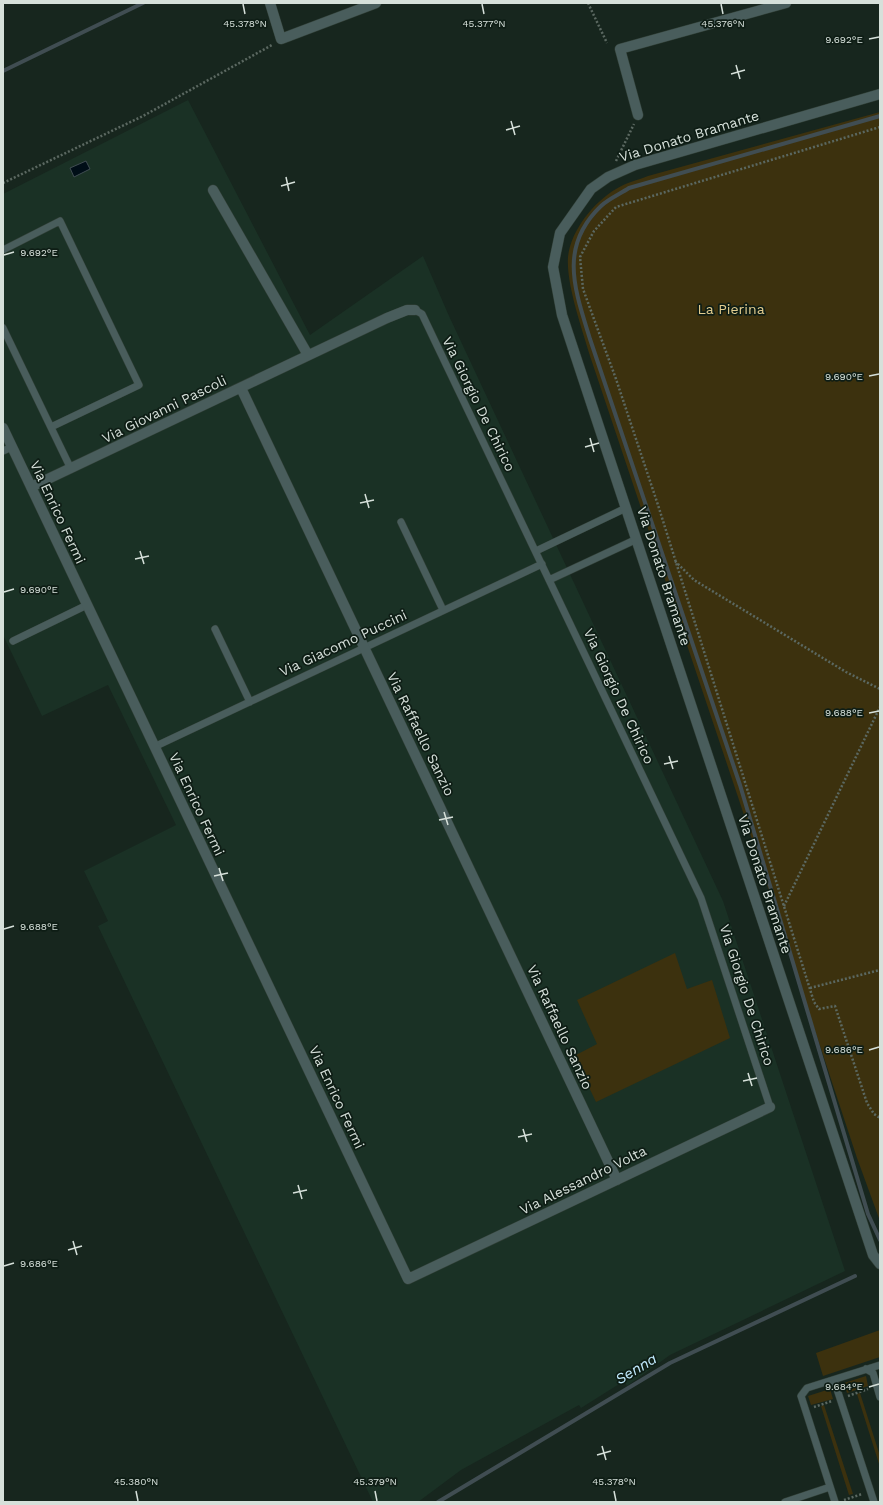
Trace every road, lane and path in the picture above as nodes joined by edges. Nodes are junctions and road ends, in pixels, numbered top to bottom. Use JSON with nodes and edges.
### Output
{"nodes":[{"id":1,"x":270,"y":3,"type":"edge"},
{"id":2,"x":376,"y":3,"type":"edge"},
{"id":3,"x":588,"y":3,"type":"edge"},
{"id":4,"x":786,"y":3,"type":"edge"},
{"id":5,"x":281,"y":39,"type":"junction"},
{"id":6,"x":607,"y":43,"type":"dead end"},
{"id":7,"x":880,"y":94,"type":"edge"},
{"id":8,"x":638,"y":115,"type":"joint"},
{"id":9,"x":880,"y":127,"type":"edge"},
{"id":10,"x":608,"y":177,"type":"junction"},
{"id":11,"x":3,"y":183,"type":"edge"},
{"id":12,"x":213,"y":190,"type":"dead end"},
{"id":13,"x":3,"y":250,"type":"edge"},
{"id":14,"x":415,"y":310,"type":"joint"},
{"id":15,"x":3,"y":328,"type":"edge"},
{"id":16,"x":308,"y":355,"type":"junction"},
{"id":17,"x":241,"y":388,"type":"junction"},
{"id":18,"x":51,"y":427,"type":"junction"},
{"id":19,"x":3,"y":428,"type":"edge"},
{"id":20,"x":8,"y":449,"type":"edge"},
{"id":21,"x":71,"y":469,"type":"junction"},
{"id":22,"x":31,"y":487,"type":"junction"},
{"id":23,"x":626,"y":508,"type":"junction"},
{"id":24,"x":401,"y":522,"type":"dead end"},
{"id":25,"x":637,"y":539,"type":"junction"},
{"id":26,"x":536,"y":551,"type":"junction"},
{"id":27,"x":675,"y":560,"type":"junction"},
{"id":28,"x":542,"y":564,"type":"junction"},
{"id":29,"x":549,"y":580,"type":"junction"},
{"id":30,"x":87,"y":605,"type":"junction"},
{"id":31,"x":443,"y":610,"type":"junction"},
{"id":32,"x":215,"y":629,"type":"dead end"},
{"id":33,"x":13,"y":641,"type":"dead end"},
{"id":34,"x":364,"y":648,"type":"junction"},
{"id":35,"x":880,"y":689,"type":"edge"},
{"id":36,"x":250,"y":702,"type":"junction"},
{"id":37,"x":880,"y":707,"type":"edge"},
{"id":38,"x":154,"y":747,"type":"junction"},
{"id":39,"x":784,"y":907,"type":"junction"},
{"id":40,"x":880,"y":970,"type":"edge"},
{"id":41,"x":810,"y":988,"type":"junction"},
{"id":42,"x":770,"y":1107,"type":"joint"},
{"id":43,"x":880,"y":1118,"type":"edge"},
{"id":44,"x":617,"y":1180,"type":"junction"},
{"id":45,"x":880,"y":1264,"type":"edge"},
{"id":46,"x":408,"y":1280,"type":"joint"},
{"id":47,"x":880,"y":1365,"type":"edge"},
{"id":48,"x":866,"y":1369,"type":"junction"},
{"id":49,"x":834,"y":1380,"type":"junction"},
{"id":50,"x":880,"y":1396,"type":"edge"},
{"id":51,"x":830,"y":1487,"type":"junction"},
{"id":52,"x":871,"y":1492,"type":"junction"},
{"id":53,"x":785,"y":1502,"type":"edge"},
{"id":54,"x":835,"y":1502,"type":"edge"},
{"id":55,"x":838,"y":1502,"type":"edge"},
{"id":56,"x":874,"y":1502,"type":"edge"}],
"edges":[{"from":1,"to":5,"type":"street"},
{"from":2,"to":5,"type":"street"},
{"from":3,"to":6,"type":"path"},
{"from":4,"to":8,"type":"street"},
{"from":5,"to":11,"type":"path"},
{"from":7,"to":10,"type":"street","name":"Via Donato Bramante"},
{"from":8,"to":10,"type":"path"},
{"from":9,"to":27,"type":"path"},
{"from":10,"to":23,"type":"street","name":"Via Donato Bramante"},
{"from":12,"to":16,"type":"street"},
{"from":13,"to":18,"type":"lane"},
{"from":14,"to":16,"type":"street","name":"Via Giovanni Pascoli"},
{"from":14,"to":26,"type":"lane","name":"Via Giorgio De Chirico"},
{"from":15,"to":18,"type":"lane"},
{"from":16,"to":17,"type":"street","name":"Via Giovanni Pascoli"},
{"from":17,"to":21,"type":"street","name":"Via Giovanni Pascoli"},
{"from":17,"to":34,"type":"street","name":"Via Raffaello Sanzio"},
{"from":18,"to":21,"type":"lane"},
{"from":19,"to":20,"type":"street","name":"Via Enrico Fermi"},
{"from":20,"to":22,"type":"street","name":"Via Enrico Fermi"},
{"from":21,"to":22,"type":"street","name":"Via Giovanni Pascoli"},
{"from":22,"to":30,"type":"street","name":"Via Enrico Fermi"},
{"from":23,"to":25,"type":"street","name":"Via Donato Bramante"},
{"from":23,"to":26,"type":"lane"},
{"from":24,"to":31,"type":"lane"},
{"from":25,"to":29,"type":"lane"},
{"from":25,"to":45,"type":"street","name":"Via Donato Bramante"},
{"from":26,"to":28,"type":"lane","name":"Via Giorgio De Chirico"},
{"from":27,"to":35,"type":"path"},
{"from":27,"to":39,"type":"path"},
{"from":28,"to":29,"type":"lane","name":"Via Giorgio De Chirico"},
{"from":28,"to":31,"type":"lane","name":"Via Giacomo Puccini"},
{"from":29,"to":42,"type":"lane","name":"Via Giorgio De Chirico"},
{"from":30,"to":33,"type":"lane"},
{"from":30,"to":38,"type":"street","name":"Via Enrico Fermi"},
{"from":31,"to":34,"type":"lane","name":"Via Giacomo Puccini"},
{"from":32,"to":36,"type":"lane"},
{"from":34,"to":36,"type":"lane","name":"Via Giacomo Puccini"},
{"from":34,"to":44,"type":"street","name":"Via Raffaello Sanzio"},
{"from":36,"to":38,"type":"lane","name":"Via Giacomo Puccini"},
{"from":37,"to":39,"type":"path"},
{"from":38,"to":46,"type":"street","name":"Via Enrico Fermi"},
{"from":39,"to":41,"type":"path"},
{"from":40,"to":41,"type":"path"},
{"from":41,"to":43,"type":"path"},
{"from":42,"to":44,"type":"street","name":"Via Alessandro Volta"},
{"from":44,"to":46,"type":"street","name":"Via Alessandro Volta"},
{"from":47,"to":48,"type":"lane"},
{"from":48,"to":49,"type":"lane"},
{"from":48,"to":50,"type":"lane"},
{"from":49,"to":51,"type":"lane"},
{"from":49,"to":52,"type":"lane"},
{"from":51,"to":53,"type":"lane"},
{"from":51,"to":54,"type":"lane"},
{"from":52,"to":55,"type":"path"},
{"from":52,"to":56,"type":"lane"}]}
